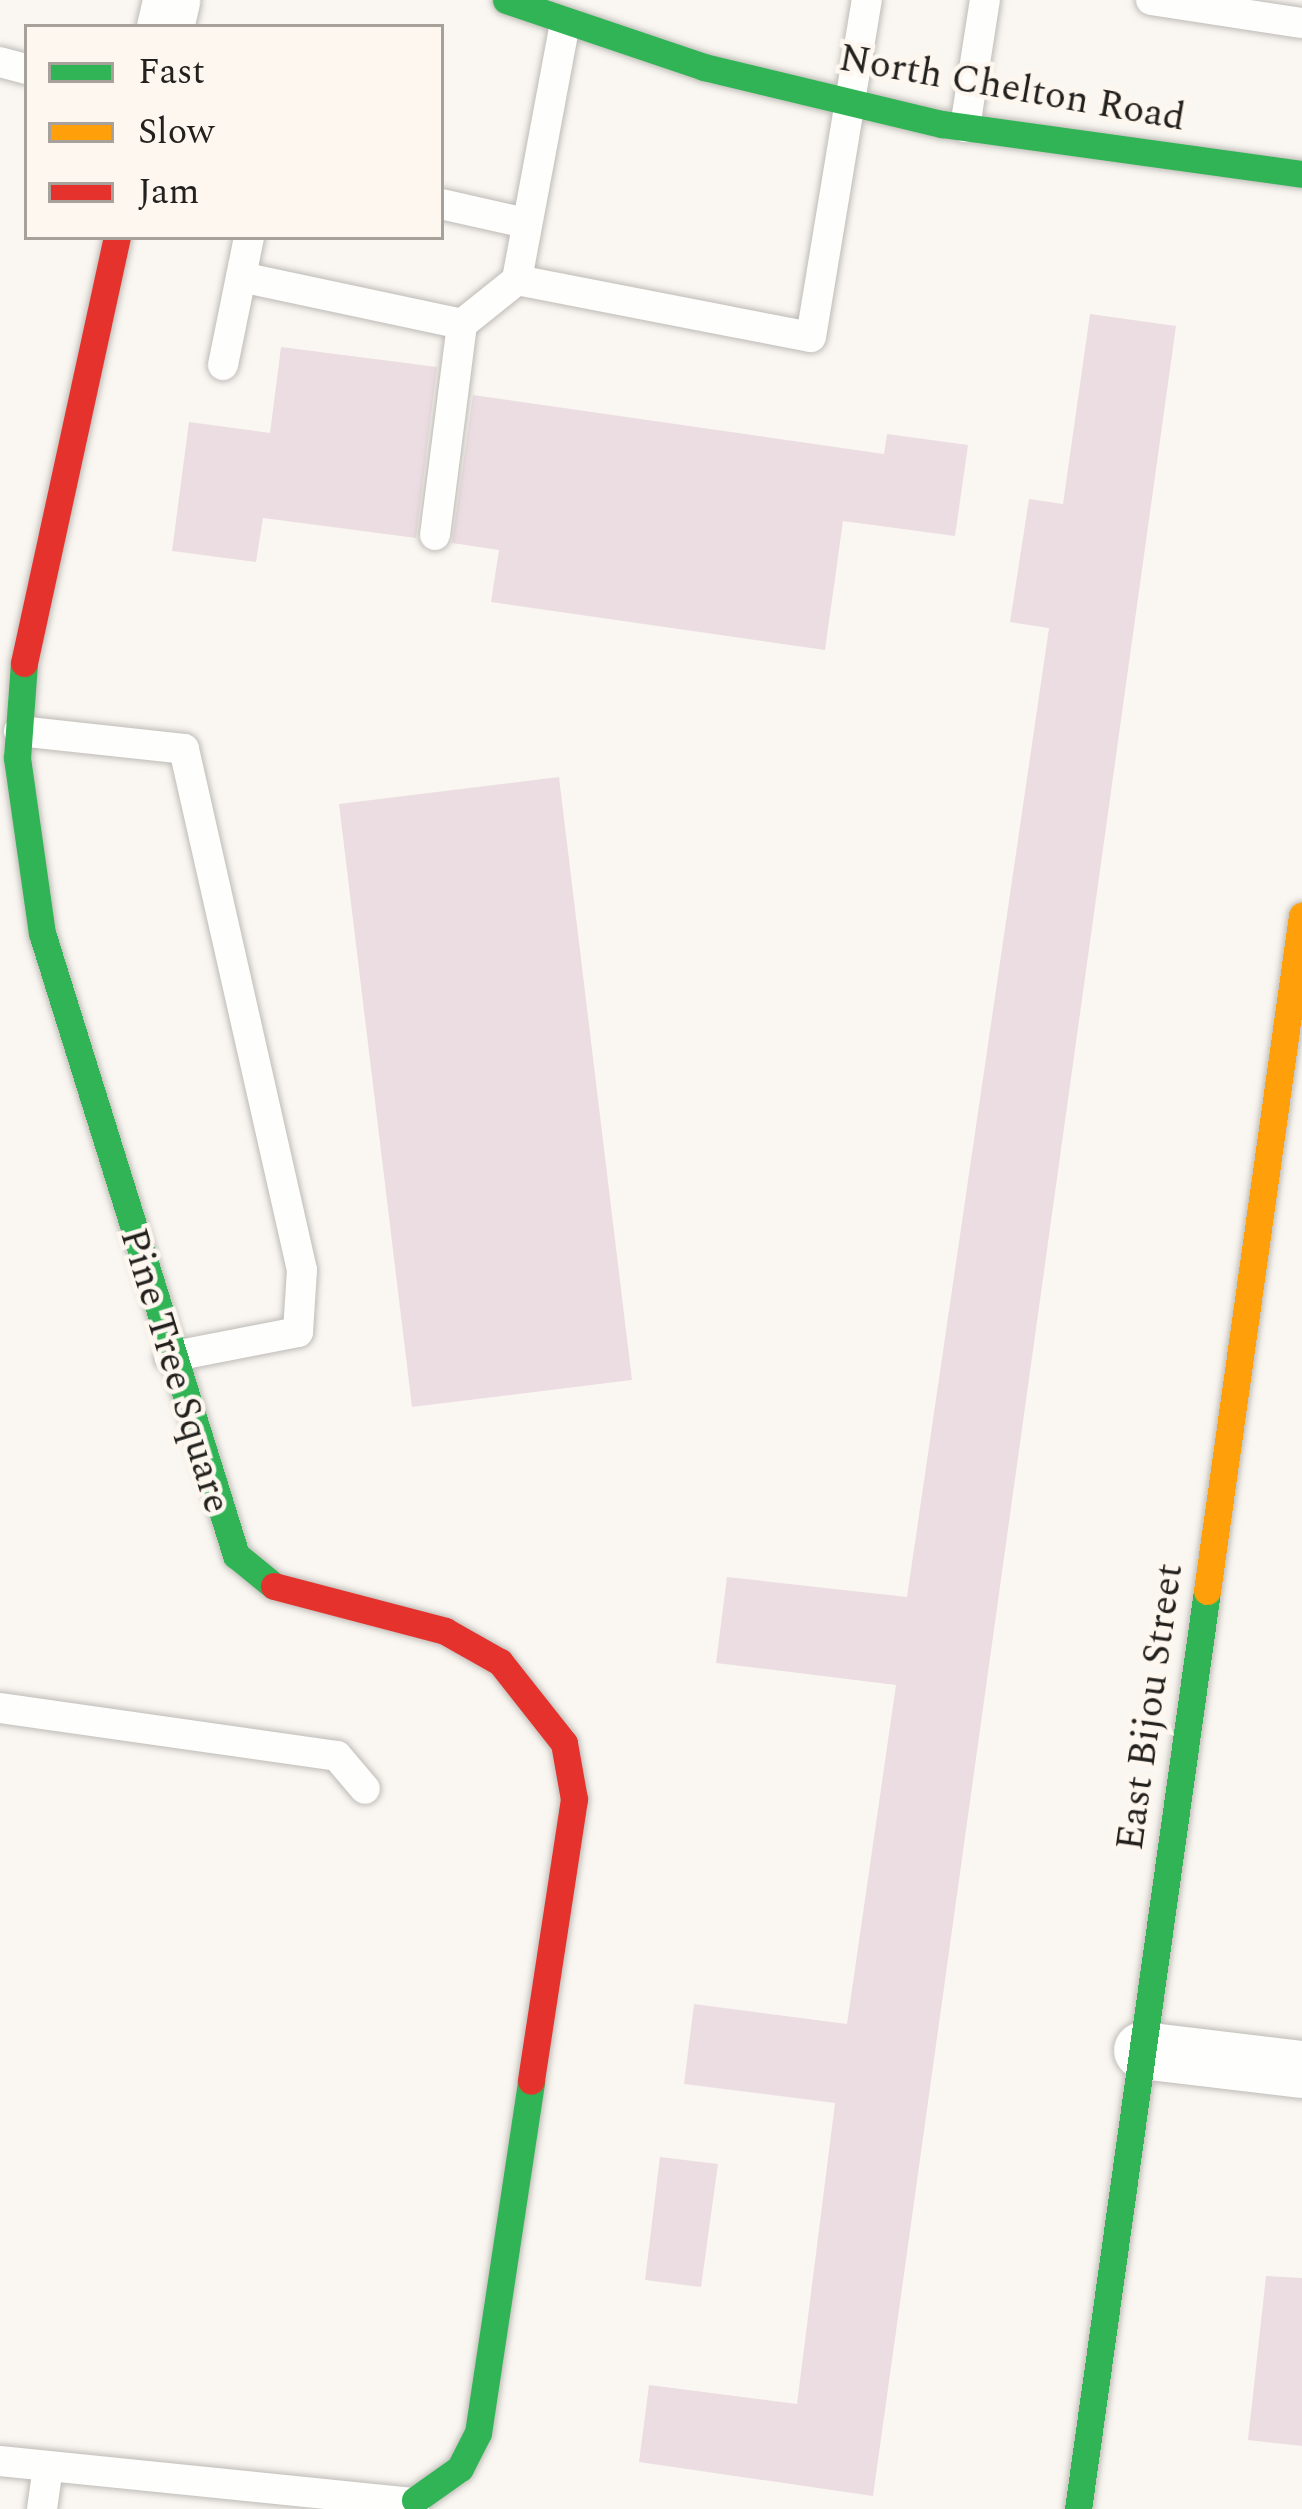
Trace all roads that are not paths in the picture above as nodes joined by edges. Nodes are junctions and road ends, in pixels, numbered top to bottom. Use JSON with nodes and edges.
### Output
{"nodes":[{"id":1,"x":506,"y":0,"type":"edge"},
{"id":2,"x":867,"y":0,"type":"edge"},
{"id":3,"x":986,"y":0,"type":"edge"},
{"id":4,"x":1151,"y":0,"type":"edge"},
{"id":5,"x":565,"y":23,"type":"junction"},
{"id":6,"x":1302,"y":23,"type":"edge"},
{"id":7,"x":844,"y":102,"type":"junction"},
{"id":8,"x":965,"y":127,"type":"junction"},
{"id":9,"x":1302,"y":175,"type":"edge"},
{"id":10,"x":444,"y":205,"type":"edge"},
{"id":11,"x":525,"y":223,"type":"junction"},
{"id":12,"x":116,"y":240,"type":"edge"},
{"id":13,"x":248,"y":240,"type":"edge"},
{"id":14,"x":241,"y":277,"type":"junction"},
{"id":15,"x":517,"y":280,"type":"junction"},
{"id":16,"x":462,"y":324,"type":"junction"},
{"id":17,"x":223,"y":365,"type":"dead end"},
{"id":18,"x":435,"y":535,"type":"dead end"},
{"id":19,"x":19,"y":731,"type":"junction"},
{"id":20,"x":1302,"y":916,"type":"edge"},
{"id":21,"x":1281,"y":1204,"type":"edge"},
{"id":22,"x":168,"y":1358,"type":"junction"},
{"id":23,"x":0,"y":1708,"type":"edge"},
{"id":24,"x":365,"y":1789,"type":"dead end"},
{"id":25,"x":1142,"y":2050,"type":"junction"},
{"id":26,"x":1302,"y":2068,"type":"edge"},
{"id":27,"x":0,"y":2461,"type":"edge"},
{"id":28,"x":48,"y":2467,"type":"junction"},
{"id":29,"x":415,"y":2504,"type":"edge"},
{"id":30,"x":42,"y":2509,"type":"edge"},
{"id":31,"x":1078,"y":2509,"type":"edge"}],
"edges":[{"from":1,"to":5,"type":"street","name":"North Chelton Road"},
{"from":2,"to":7,"type":"lane"},
{"from":3,"to":8,"type":"lane"},
{"from":4,"to":6,"type":"lane"},
{"from":5,"to":7,"type":"street","name":"North Chelton Road"},
{"from":5,"to":11,"type":"lane"},
{"from":7,"to":8,"type":"street","name":"North Chelton Road"},
{"from":7,"to":15,"type":"lane"},
{"from":8,"to":9,"type":"street","name":"North Chelton Road"},
{"from":10,"to":11,"type":"lane"},
{"from":11,"to":15,"type":"lane"},
{"from":12,"to":19,"type":"street","name":"Pine Tree Square"},
{"from":13,"to":14,"type":"lane"},
{"from":14,"to":16,"type":"lane"},
{"from":14,"to":17,"type":"lane"},
{"from":15,"to":16,"type":"lane"},
{"from":16,"to":18,"type":"lane"},
{"from":19,"to":22,"type":"street","name":"Pine Tree Square"},
{"from":19,"to":22,"type":"lane"},
{"from":20,"to":21,"type":"street","name":"East Bijou Street"},
{"from":21,"to":25,"type":"street","name":"East Bijou Street"},
{"from":22,"to":29,"type":"street","name":"Pine Tree Square"},
{"from":23,"to":24,"type":"lane"},
{"from":25,"to":26,"type":"street"},
{"from":25,"to":31,"type":"street","name":"East Bijou Street"},
{"from":27,"to":28,"type":"lane"},
{"from":28,"to":29,"type":"lane"},
{"from":28,"to":30,"type":"lane"}]}
